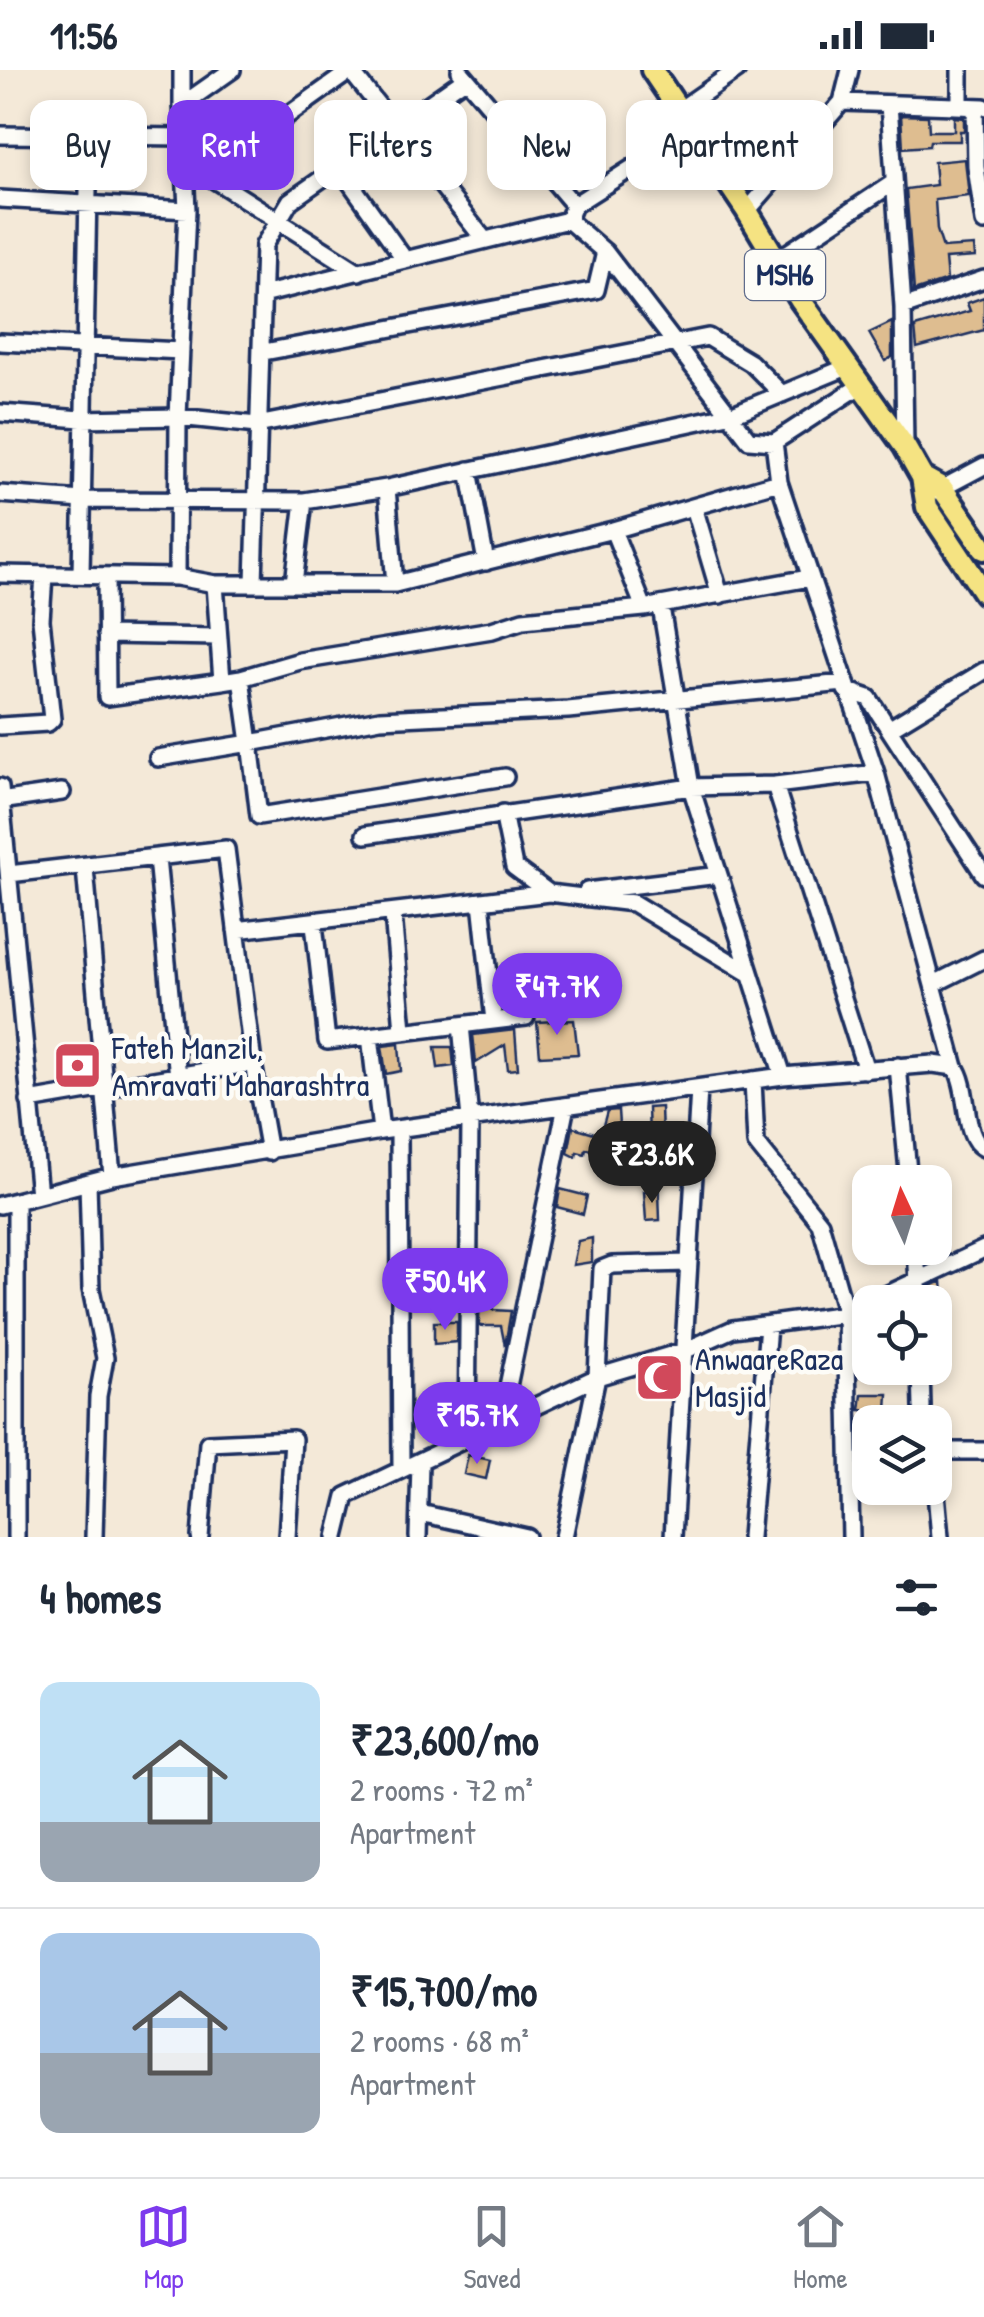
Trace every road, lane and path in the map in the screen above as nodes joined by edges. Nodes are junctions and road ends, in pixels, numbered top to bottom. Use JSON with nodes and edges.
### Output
{"nodes":[{"id":1,"x":182,"y":70,"type":"edge"},
{"id":2,"x":232,"y":70,"type":"edge"},
{"id":3,"x":350,"y":70,"type":"edge"},
{"id":4,"x":652,"y":70,"type":"edge"},
{"id":5,"x":737,"y":70,"type":"edge"},
{"id":6,"x":850,"y":70,"type":"edge"},
{"id":7,"x":960,"y":70,"type":"edge"},
{"id":8,"x":463,"y":74,"type":"edge"},
{"id":9,"x":182,"y":100,"type":"edge"},
{"id":10,"x":189,"y":100,"type":"edge"},
{"id":11,"x":372,"y":100,"type":"edge"},
{"id":12,"x":431,"y":100,"type":"edge"},
{"id":13,"x":671,"y":100,"type":"edge"},
{"id":14,"x":694,"y":100,"type":"edge"},
{"id":15,"x":842,"y":102,"type":"junction"},
{"id":16,"x":889,"y":104,"type":"junction"},
{"id":17,"x":973,"y":106,"type":"edge"},
{"id":18,"x":294,"y":110,"type":"edge"},
{"id":19,"x":0,"y":135,"type":"edge"},
{"id":20,"x":30,"y":135,"type":"edge"},
{"id":21,"x":626,"y":175,"type":"edge"},
{"id":22,"x":893,"y":183,"type":"junction"},
{"id":23,"x":314,"y":184,"type":"edge"},
{"id":24,"x":91,"y":190,"type":"edge"},
{"id":25,"x":187,"y":190,"type":"edge"},
{"id":26,"x":236,"y":190,"type":"edge"},
{"id":27,"x":356,"y":190,"type":"edge"},
{"id":28,"x":444,"y":190,"type":"edge"},
{"id":29,"x":733,"y":190,"type":"edge"},
{"id":30,"x":0,"y":199,"type":"edge"},
{"id":31,"x":91,"y":204,"type":"junction"},
{"id":32,"x":188,"y":210,"type":"junction"},
{"id":33,"x":748,"y":211,"type":"junction"},
{"id":34,"x":571,"y":213,"type":"junction"},
{"id":35,"x":280,"y":218,"type":"junction"},
{"id":36,"x":984,"y":222,"type":"edge"},
{"id":37,"x":483,"y":238,"type":"junction"},
{"id":38,"x":605,"y":252,"type":"junction"},
{"id":39,"x":403,"y":256,"type":"junction"},
{"id":40,"x":777,"y":260,"type":"junction"},
{"id":41,"x":359,"y":272,"type":"junction"},
{"id":42,"x":984,"y":279,"type":"edge"},
{"id":43,"x":266,"y":294,"type":"junction"},
{"id":44,"x":903,"y":307,"type":"junction"},
{"id":45,"x":0,"y":342,"type":"edge"},
{"id":46,"x":677,"y":344,"type":"junction"},
{"id":47,"x":88,"y":346,"type":"junction"},
{"id":48,"x":181,"y":351,"type":"junction"},
{"id":49,"x":264,"y":352,"type":"junction"},
{"id":50,"x":847,"y":367,"type":"junction"},
{"id":51,"x":860,"y":386,"type":"junction"},
{"id":52,"x":782,"y":394,"type":"junction"},
{"id":53,"x":0,"y":413,"type":"edge"},
{"id":54,"x":733,"y":414,"type":"junction"},
{"id":55,"x":178,"y":417,"type":"junction"},
{"id":56,"x":82,"y":419,"type":"junction"},
{"id":57,"x":258,"y":424,"type":"junction"},
{"id":58,"x":774,"y":442,"type":"junction"},
{"id":59,"x":904,"y":447,"type":"junction"},
{"id":60,"x":984,"y":466,"type":"edge"},
{"id":61,"x":469,"y":470,"type":"junction"},
{"id":62,"x":778,"y":482,"type":"junction"},
{"id":63,"x":387,"y":488,"type":"junction"},
{"id":64,"x":930,"y":488,"type":"junction"},
{"id":65,"x":0,"y":494,"type":"edge"},
{"id":66,"x":256,"y":498,"type":"junction"},
{"id":67,"x":83,"y":500,"type":"junction"},
{"id":68,"x":178,"y":501,"type":"junction"},
{"id":69,"x":304,"y":501,"type":"junction"},
{"id":70,"x":694,"y":507,"type":"junction"},
{"id":71,"x":613,"y":530,"type":"junction"},
{"id":72,"x":982,"y":541,"type":"edge"},
{"id":73,"x":486,"y":562,"type":"junction"},
{"id":74,"x":0,"y":574,"type":"edge"},
{"id":75,"x":44,"y":575,"type":"junction"},
{"id":76,"x":81,"y":576,"type":"junction"},
{"id":77,"x":106,"y":576,"type":"junction"},
{"id":78,"x":178,"y":577,"type":"junction"},
{"id":79,"x":809,"y":578,"type":"junction"},
{"id":80,"x":254,"y":583,"type":"junction"},
{"id":81,"x":215,"y":584,"type":"junction"},
{"id":82,"x":294,"y":584,"type":"junction"},
{"id":83,"x":395,"y":584,"type":"junction"},
{"id":84,"x":984,"y":593,"type":"edge"},
{"id":85,"x":720,"y":596,"type":"junction"},
{"id":86,"x":652,"y":608,"type":"junction"},
{"id":87,"x":106,"y":636,"type":"junction"},
{"id":88,"x":218,"y":637,"type":"junction"},
{"id":89,"x":984,"y":671,"type":"edge"},
{"id":90,"x":241,"y":678,"type":"junction"},
{"id":91,"x":222,"y":681,"type":"junction"},
{"id":92,"x":845,"y":687,"type":"junction"},
{"id":93,"x":674,"y":700,"type":"junction"},
{"id":94,"x":0,"y":726,"type":"edge"},
{"id":95,"x":889,"y":729,"type":"junction"},
{"id":96,"x":250,"y":743,"type":"junction"},
{"id":97,"x":158,"y":758,"type":"dead end"},
{"id":98,"x":876,"y":774,"type":"junction"},
{"id":99,"x":506,"y":777,"type":"dead end"},
{"id":100,"x":775,"y":785,"type":"junction"},
{"id":101,"x":0,"y":787,"type":"edge"},
{"id":102,"x":691,"y":787,"type":"junction"},
{"id":103,"x":62,"y":792,"type":"dead end"},
{"id":104,"x":1,"y":801,"type":"edge"},
{"id":105,"x":503,"y":812,"type":"junction"},
{"id":106,"x":365,"y":835,"type":"dead end"},
{"id":107,"x":157,"y":858,"type":"junction"},
{"id":108,"x":86,"y":868,"type":"junction"},
{"id":109,"x":9,"y":874,"type":"junction"},
{"id":110,"x":719,"y":875,"type":"junction"},
{"id":111,"x":984,"y":875,"type":"edge"},
{"id":112,"x":549,"y":893,"type":"junction"},
{"id":113,"x":569,"y":895,"type":"junction"},
{"id":114,"x":481,"y":902,"type":"junction"},
{"id":115,"x":393,"y":914,"type":"junction"},
{"id":116,"x":314,"y":924,"type":"junction"},
{"id":117,"x":236,"y":930,"type":"junction"},
{"id":118,"x":984,"y":959,"type":"edge"},
{"id":119,"x":747,"y":972,"type":"junction"},
{"id":120,"x":934,"y":984,"type":"junction"},
{"id":121,"x":526,"y":1017,"type":"dead end"},
{"id":122,"x":494,"y":1021,"type":"junction"},
{"id":123,"x":461,"y":1024,"type":"junction"},
{"id":124,"x":403,"y":1030,"type":"junction"},
{"id":125,"x":370,"y":1036,"type":"junction"},
{"id":126,"x":253,"y":1063,"type":"junction"},
{"id":127,"x":898,"y":1066,"type":"junction"},
{"id":128,"x":955,"y":1067,"type":"junction"},
{"id":129,"x":866,"y":1070,"type":"junction"},
{"id":130,"x":783,"y":1076,"type":"junction"},
{"id":131,"x":178,"y":1077,"type":"junction"},
{"id":132,"x":753,"y":1080,"type":"junction"},
{"id":133,"x":699,"y":1089,"type":"junction"},
{"id":134,"x":104,"y":1090,"type":"junction"},
{"id":135,"x":30,"y":1101,"type":"junction"},
{"id":136,"x":566,"y":1106,"type":"junction"},
{"id":137,"x":470,"y":1119,"type":"junction"},
{"id":138,"x":381,"y":1131,"type":"junction"},
{"id":139,"x":399,"y":1132,"type":"junction"},
{"id":140,"x":984,"y":1148,"type":"edge"},
{"id":141,"x":269,"y":1152,"type":"junction"},
{"id":142,"x":907,"y":1165,"type":"edge"},
{"id":143,"x":112,"y":1176,"type":"junction"},
{"id":144,"x":88,"y":1182,"type":"junction"},
{"id":145,"x":39,"y":1195,"type":"junction"},
{"id":146,"x":8,"y":1203,"type":"edge"},
{"id":147,"x":984,"y":1249,"type":"edge"},
{"id":148,"x":688,"y":1263,"type":"junction"},
{"id":149,"x":918,"y":1265,"type":"edge"},
{"id":150,"x":8,"y":1281,"type":"edge"},
{"id":151,"x":919,"y":1281,"type":"junction"},
{"id":152,"x":910,"y":1285,"type":"edge"},
{"id":153,"x":919,"y":1285,"type":"edge"},
{"id":154,"x":852,"y":1311,"type":"edge"},
{"id":155,"x":846,"y":1314,"type":"junction"},
{"id":156,"x":768,"y":1326,"type":"junction"},
{"id":157,"x":684,"y":1351,"type":"junction"},
{"id":158,"x":597,"y":1377,"type":"junction"},
{"id":159,"x":501,"y":1420,"type":"junction"},
{"id":160,"x":467,"y":1440,"type":"junction"},
{"id":161,"x":984,"y":1451,"type":"edge"},
{"id":162,"x":952,"y":1452,"type":"edge"},
{"id":163,"x":850,"y":1453,"type":"joint"},
{"id":164,"x":420,"y":1463,"type":"junction"},
{"id":165,"x":402,"y":1469,"type":"junction"},
{"id":166,"x":937,"y":1505,"type":"edge"},
{"id":167,"x":420,"y":1513,"type":"junction"},
{"id":168,"x":16,"y":1537,"type":"edge"},
{"id":169,"x":94,"y":1537,"type":"edge"},
{"id":170,"x":200,"y":1537,"type":"edge"},
{"id":171,"x":287,"y":1537,"type":"edge"},
{"id":172,"x":336,"y":1537,"type":"edge"},
{"id":173,"x":418,"y":1537,"type":"edge"},
{"id":174,"x":526,"y":1537,"type":"edge"},
{"id":175,"x":564,"y":1537,"type":"edge"},
{"id":176,"x":673,"y":1537,"type":"edge"},
{"id":177,"x":750,"y":1537,"type":"edge"},
{"id":178,"x":851,"y":1537,"type":"edge"},
{"id":179,"x":940,"y":1537,"type":"edge"}],
"edges":[{"from":1,"to":9,"type":"street"},
{"from":2,"to":10,"type":"street"},
{"from":3,"to":11,"type":"street"},
{"from":3,"to":18,"type":"street"},
{"from":4,"to":13,"type":"main road","number":"MSH6"},
{"from":5,"to":14,"type":"street"},
{"from":6,"to":15,"type":"street"},
{"from":7,"to":17,"type":"street"},
{"from":8,"to":12,"type":"street"},
{"from":8,"to":34,"type":"street"},
{"from":15,"to":16,"type":"street"},
{"from":15,"to":33,"type":"street"},
{"from":16,"to":17,"type":"street"},
{"from":16,"to":22,"type":"street"},
{"from":17,"to":36,"type":"street"},
{"from":19,"to":20,"type":"street"},
{"from":21,"to":34,"type":"street"},
{"from":22,"to":40,"type":"street"},
{"from":22,"to":44,"type":"street"},
{"from":23,"to":35,"type":"street"},
{"from":24,"to":31,"type":"street"},
{"from":25,"to":32,"type":"street"},
{"from":26,"to":35,"type":"street"},
{"from":27,"to":39,"type":"street"},
{"from":28,"to":37,"type":"street"},
{"from":29,"to":33,"type":"main road","number":"MSH6"},
{"from":30,"to":31,"type":"street"},
{"from":31,"to":32,"type":"street"},
{"from":31,"to":47,"type":"street"},
{"from":32,"to":48,"type":"street"},
{"from":33,"to":40,"type":"main road","number":"MSH6"},
{"from":34,"to":37,"type":"street"},
{"from":34,"to":38,"type":"street"},
{"from":35,"to":41,"type":"street"},
{"from":35,"to":43,"type":"street"},
{"from":37,"to":39,"type":"street"},
{"from":38,"to":46,"type":"street"},
{"from":38,"to":49,"type":"street"},
{"from":39,"to":41,"type":"street"},
{"from":40,"to":50,"type":"main road","number":"MSH6"},
{"from":41,"to":43,"type":"street"},
{"from":42,"to":44,"type":"street"},
{"from":43,"to":49,"type":"street"},
{"from":44,"to":59,"type":"street"},
{"from":45,"to":47,"type":"street"},
{"from":46,"to":52,"type":"street"},
{"from":46,"to":54,"type":"street"},
{"from":46,"to":57,"type":"street"},
{"from":47,"to":48,"type":"street"},
{"from":47,"to":56,"type":"street"},
{"from":48,"to":55,"type":"street"},
{"from":49,"to":57,"type":"street"},
{"from":50,"to":51,"type":"main road","number":"MSH6"},
{"from":50,"to":52,"type":"street"},
{"from":51,"to":58,"type":"street"},
{"from":51,"to":59,"type":"main road","number":"MSH6"},
{"from":52,"to":54,"type":"street"},
{"from":53,"to":56,"type":"street"},
{"from":54,"to":58,"type":"street"},
{"from":54,"to":61,"type":"street"},
{"from":55,"to":56,"type":"street"},
{"from":55,"to":57,"type":"street"},
{"from":55,"to":68,"type":"street"},
{"from":56,"to":67,"type":"street"},
{"from":57,"to":66,"type":"street"},
{"from":58,"to":62,"type":"street"},
{"from":59,"to":64,"type":"main road","number":"MSH6"},
{"from":60,"to":64,"type":"street"},
{"from":61,"to":63,"type":"street"},
{"from":61,"to":73,"type":"street"},
{"from":62,"to":70,"type":"street"},
{"from":62,"to":79,"type":"street"},
{"from":63,"to":69,"type":"street"},
{"from":63,"to":83,"type":"street"},
{"from":64,"to":72,"type":"main road","number":"MSH6"},
{"from":64,"to":84,"type":"main road","number":"MSH6"},
{"from":65,"to":67,"type":"street"},
{"from":66,"to":68,"type":"street"},
{"from":66,"to":69,"type":"street"},
{"from":66,"to":80,"type":"street"},
{"from":67,"to":68,"type":"street"},
{"from":67,"to":76,"type":"street"},
{"from":68,"to":78,"type":"street"},
{"from":69,"to":82,"type":"street"},
{"from":70,"to":71,"type":"street"},
{"from":70,"to":85,"type":"street"},
{"from":71,"to":73,"type":"street"},
{"from":71,"to":86,"type":"street"},
{"from":73,"to":83,"type":"street"},
{"from":74,"to":75,"type":"street"},
{"from":75,"to":76,"type":"street"},
{"from":75,"to":94,"type":"street"},
{"from":76,"to":77,"type":"street"},
{"from":77,"to":78,"type":"street"},
{"from":77,"to":87,"type":"street"},
{"from":78,"to":81,"type":"street"},
{"from":79,"to":85,"type":"street"},
{"from":79,"to":92,"type":"street"},
{"from":80,"to":81,"type":"street"},
{"from":80,"to":82,"type":"street"},
{"from":81,"to":88,"type":"street"},
{"from":82,"to":83,"type":"street"},
{"from":85,"to":86,"type":"street"},
{"from":86,"to":90,"type":"street"},
{"from":86,"to":93,"type":"street"},
{"from":87,"to":88,"type":"street"},
{"from":87,"to":91,"type":"street"},
{"from":88,"to":91,"type":"street"},
{"from":89,"to":95,"type":"street"},
{"from":90,"to":91,"type":"street"},
{"from":90,"to":96,"type":"street"},
{"from":92,"to":93,"type":"street"},
{"from":92,"to":95,"type":"street"},
{"from":92,"to":98,"type":"street"},
{"from":93,"to":96,"type":"street"},
{"from":93,"to":102,"type":"street"},
{"from":95,"to":111,"type":"street"},
{"from":96,"to":97,"type":"street"},
{"from":96,"to":99,"type":"street"},
{"from":98,"to":100,"type":"street"},
{"from":98,"to":120,"type":"street"},
{"from":100,"to":102,"type":"street"},
{"from":100,"to":129,"type":"street"},
{"from":101,"to":104,"type":"street"},
{"from":102,"to":105,"type":"street"},
{"from":102,"to":110,"type":"street"},
{"from":103,"to":104,"type":"street"},
{"from":104,"to":109,"type":"street"},
{"from":105,"to":106,"type":"street"},
{"from":105,"to":112,"type":"street"},
{"from":107,"to":108,"type":"street"},
{"from":107,"to":117,"type":"street"},
{"from":107,"to":131,"type":"street"},
{"from":108,"to":109,"type":"street"},
{"from":108,"to":134,"type":"street"},
{"from":109,"to":135,"type":"street"},
{"from":110,"to":113,"type":"street"},
{"from":110,"to":119,"type":"street"},
{"from":112,"to":113,"type":"street"},
{"from":112,"to":114,"type":"street"},
{"from":113,"to":119,"type":"street"},
{"from":114,"to":115,"type":"street"},
{"from":114,"to":122,"type":"street"},
{"from":115,"to":116,"type":"street"},
{"from":115,"to":124,"type":"street"},
{"from":116,"to":117,"type":"street"},
{"from":116,"to":125,"type":"street"},
{"from":117,"to":126,"type":"street"},
{"from":118,"to":120,"type":"street"},
{"from":119,"to":130,"type":"street"},
{"from":120,"to":128,"type":"street"},
{"from":121,"to":122,"type":"street"},
{"from":122,"to":123,"type":"street"},
{"from":123,"to":124,"type":"street"},
{"from":123,"to":137,"type":"street"},
{"from":124,"to":125,"type":"street"},
{"from":125,"to":138,"type":"street"},
{"from":126,"to":131,"type":"street"},
{"from":126,"to":141,"type":"street"},
{"from":127,"to":128,"type":"street"},
{"from":127,"to":129,"type":"street"},
{"from":127,"to":142,"type":"street"},
{"from":128,"to":140,"type":"street"},
{"from":129,"to":130,"type":"street"},
{"from":130,"to":132,"type":"street"},
{"from":131,"to":134,"type":"street"},
{"from":132,"to":133,"type":"street"},
{"from":132,"to":155,"type":"street"},
{"from":133,"to":136,"type":"street"},
{"from":133,"to":148,"type":"street"},
{"from":134,"to":135,"type":"street"},
{"from":134,"to":143,"type":"street"},
{"from":135,"to":145,"type":"street"},
{"from":136,"to":137,"type":"street"},
{"from":136,"to":159,"type":"street"},
{"from":137,"to":139,"type":"street"},
{"from":137,"to":160,"type":"street"},
{"from":138,"to":139,"type":"street"},
{"from":138,"to":141,"type":"street"},
{"from":139,"to":165,"type":"street"},
{"from":141,"to":143,"type":"street"},
{"from":143,"to":144,"type":"street"},
{"from":144,"to":145,"type":"street"},
{"from":144,"to":169,"type":"street"},
{"from":145,"to":146,"type":"street"},
{"from":146,"to":150,"type":"street"},
{"from":147,"to":151,"type":"street"},
{"from":148,"to":157,"type":"street"},
{"from":148,"to":158,"type":"street"},
{"from":149,"to":151,"type":"street"},
{"from":150,"to":168,"type":"street"},
{"from":151,"to":152,"type":"street"},
{"from":151,"to":153,"type":"street"},
{"from":154,"to":155,"type":"street"},
{"from":155,"to":156,"type":"street"},
{"from":155,"to":163,"type":"street"},
{"from":156,"to":157,"type":"street"},
{"from":156,"to":177,"type":"street"},
{"from":157,"to":158,"type":"street"},
{"from":157,"to":176,"type":"street"},
{"from":158,"to":159,"type":"street"},
{"from":158,"to":175,"type":"street"},
{"from":159,"to":160,"type":"street"},
{"from":160,"to":164,"type":"street"},
{"from":161,"to":162,"type":"street"},
{"from":163,"to":178,"type":"street"},
{"from":164,"to":165,"type":"street"},
{"from":164,"to":167,"type":"street"},
{"from":165,"to":172,"type":"street"},
{"from":166,"to":179,"type":"street"},
{"from":167,"to":173,"type":"street"},
{"from":167,"to":174,"type":"street"},
{"from":170,"to":171,"type":"street"}]}
